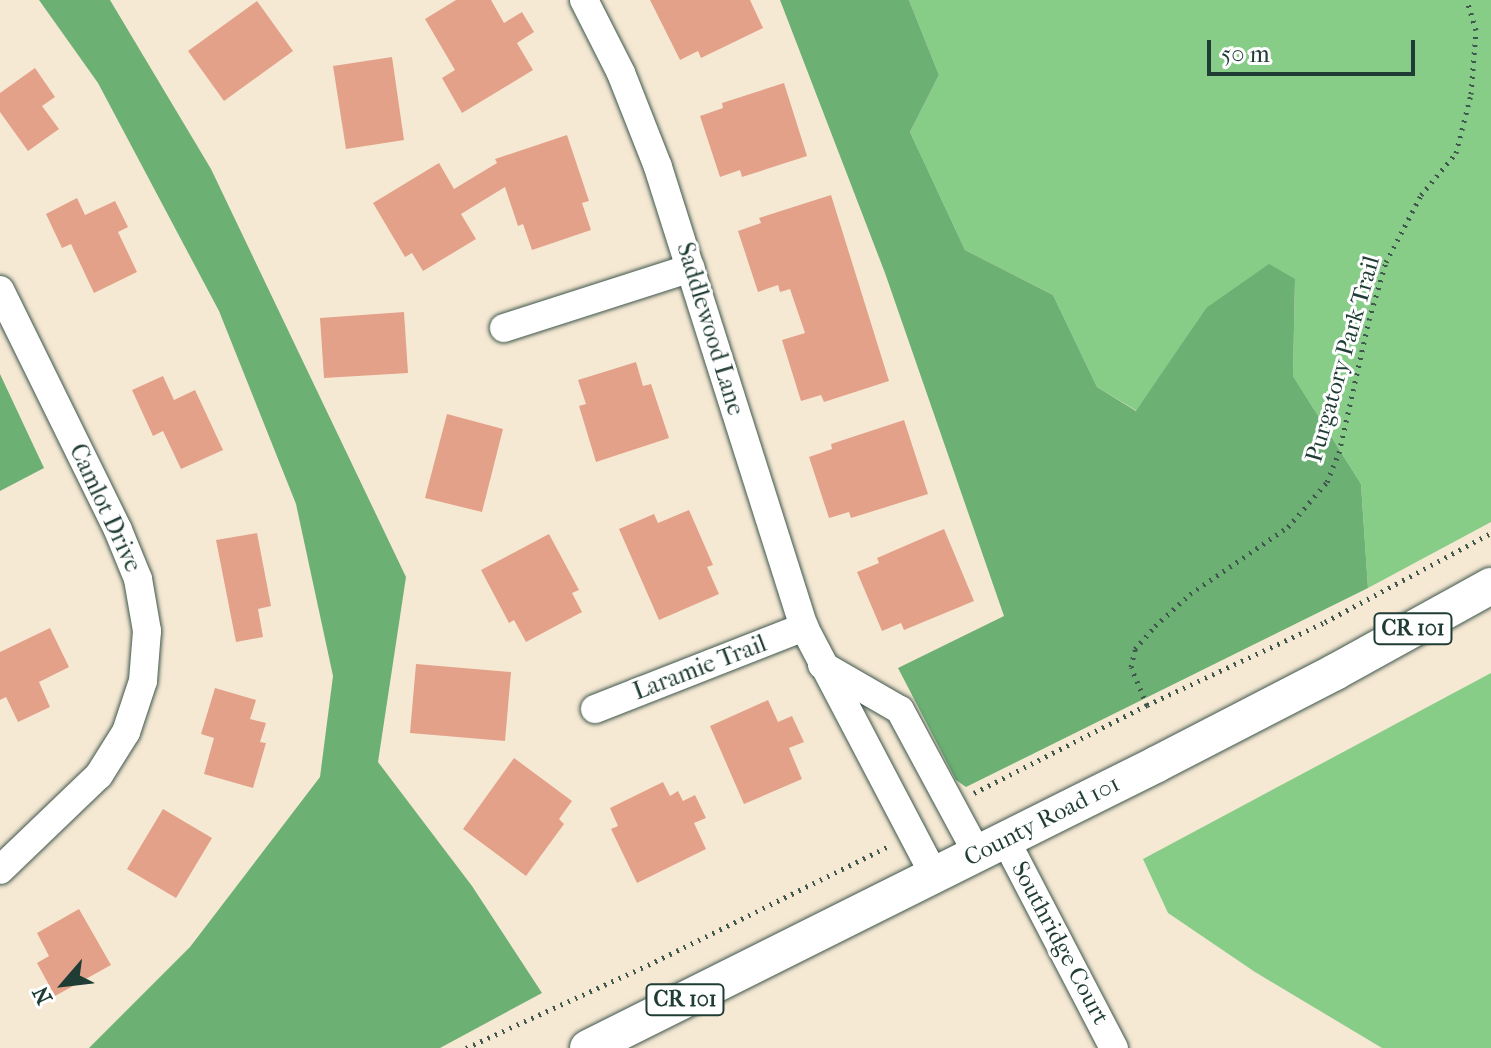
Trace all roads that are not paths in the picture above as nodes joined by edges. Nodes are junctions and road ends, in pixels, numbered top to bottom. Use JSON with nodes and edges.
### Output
{"nodes":[{"id":1,"x":584,"y":0,"type":"edge"},
{"id":2,"x":691,"y":268,"type":"junction"},
{"id":3,"x":0,"y":290,"type":"edge"},
{"id":4,"x":504,"y":328,"type":"dead end"},
{"id":5,"x":1491,"y":586,"type":"edge"},
{"id":6,"x":804,"y":627,"type":"junction"},
{"id":7,"x":821,"y":664,"type":"junction"},
{"id":8,"x":595,"y":709,"type":"dead end"},
{"id":9,"x":991,"y":846,"type":"junction"},
{"id":10,"x":0,"y":870,"type":"edge"},
{"id":11,"x":934,"y":875,"type":"junction"},
{"id":12,"x":588,"y":1048,"type":"edge"},
{"id":13,"x":1114,"y":1048,"type":"edge"}],
"edges":[{"from":1,"to":2,"type":"street","name":"Saddlewood Lane"},
{"from":2,"to":4,"type":"street"},
{"from":2,"to":6,"type":"street","name":"Saddlewood Lane"},
{"from":3,"to":10,"type":"street","name":"Camlot Drive"},
{"from":5,"to":9,"type":"main road","name":"County Road 101","number":"CR 101"},
{"from":6,"to":7,"type":"street","name":"Saddlewood Lane"},
{"from":6,"to":8,"type":"street","name":"Laramie Trail"},
{"from":7,"to":9,"type":"street"},
{"from":7,"to":11,"type":"street","name":"Saddlewood Lane"},
{"from":9,"to":11,"type":"main road","name":"County Road 101","number":"CR 101"},
{"from":9,"to":13,"type":"street","name":"Southridge Court"},
{"from":11,"to":12,"type":"main road","name":"County Road 101","number":"CR 101"}]}
